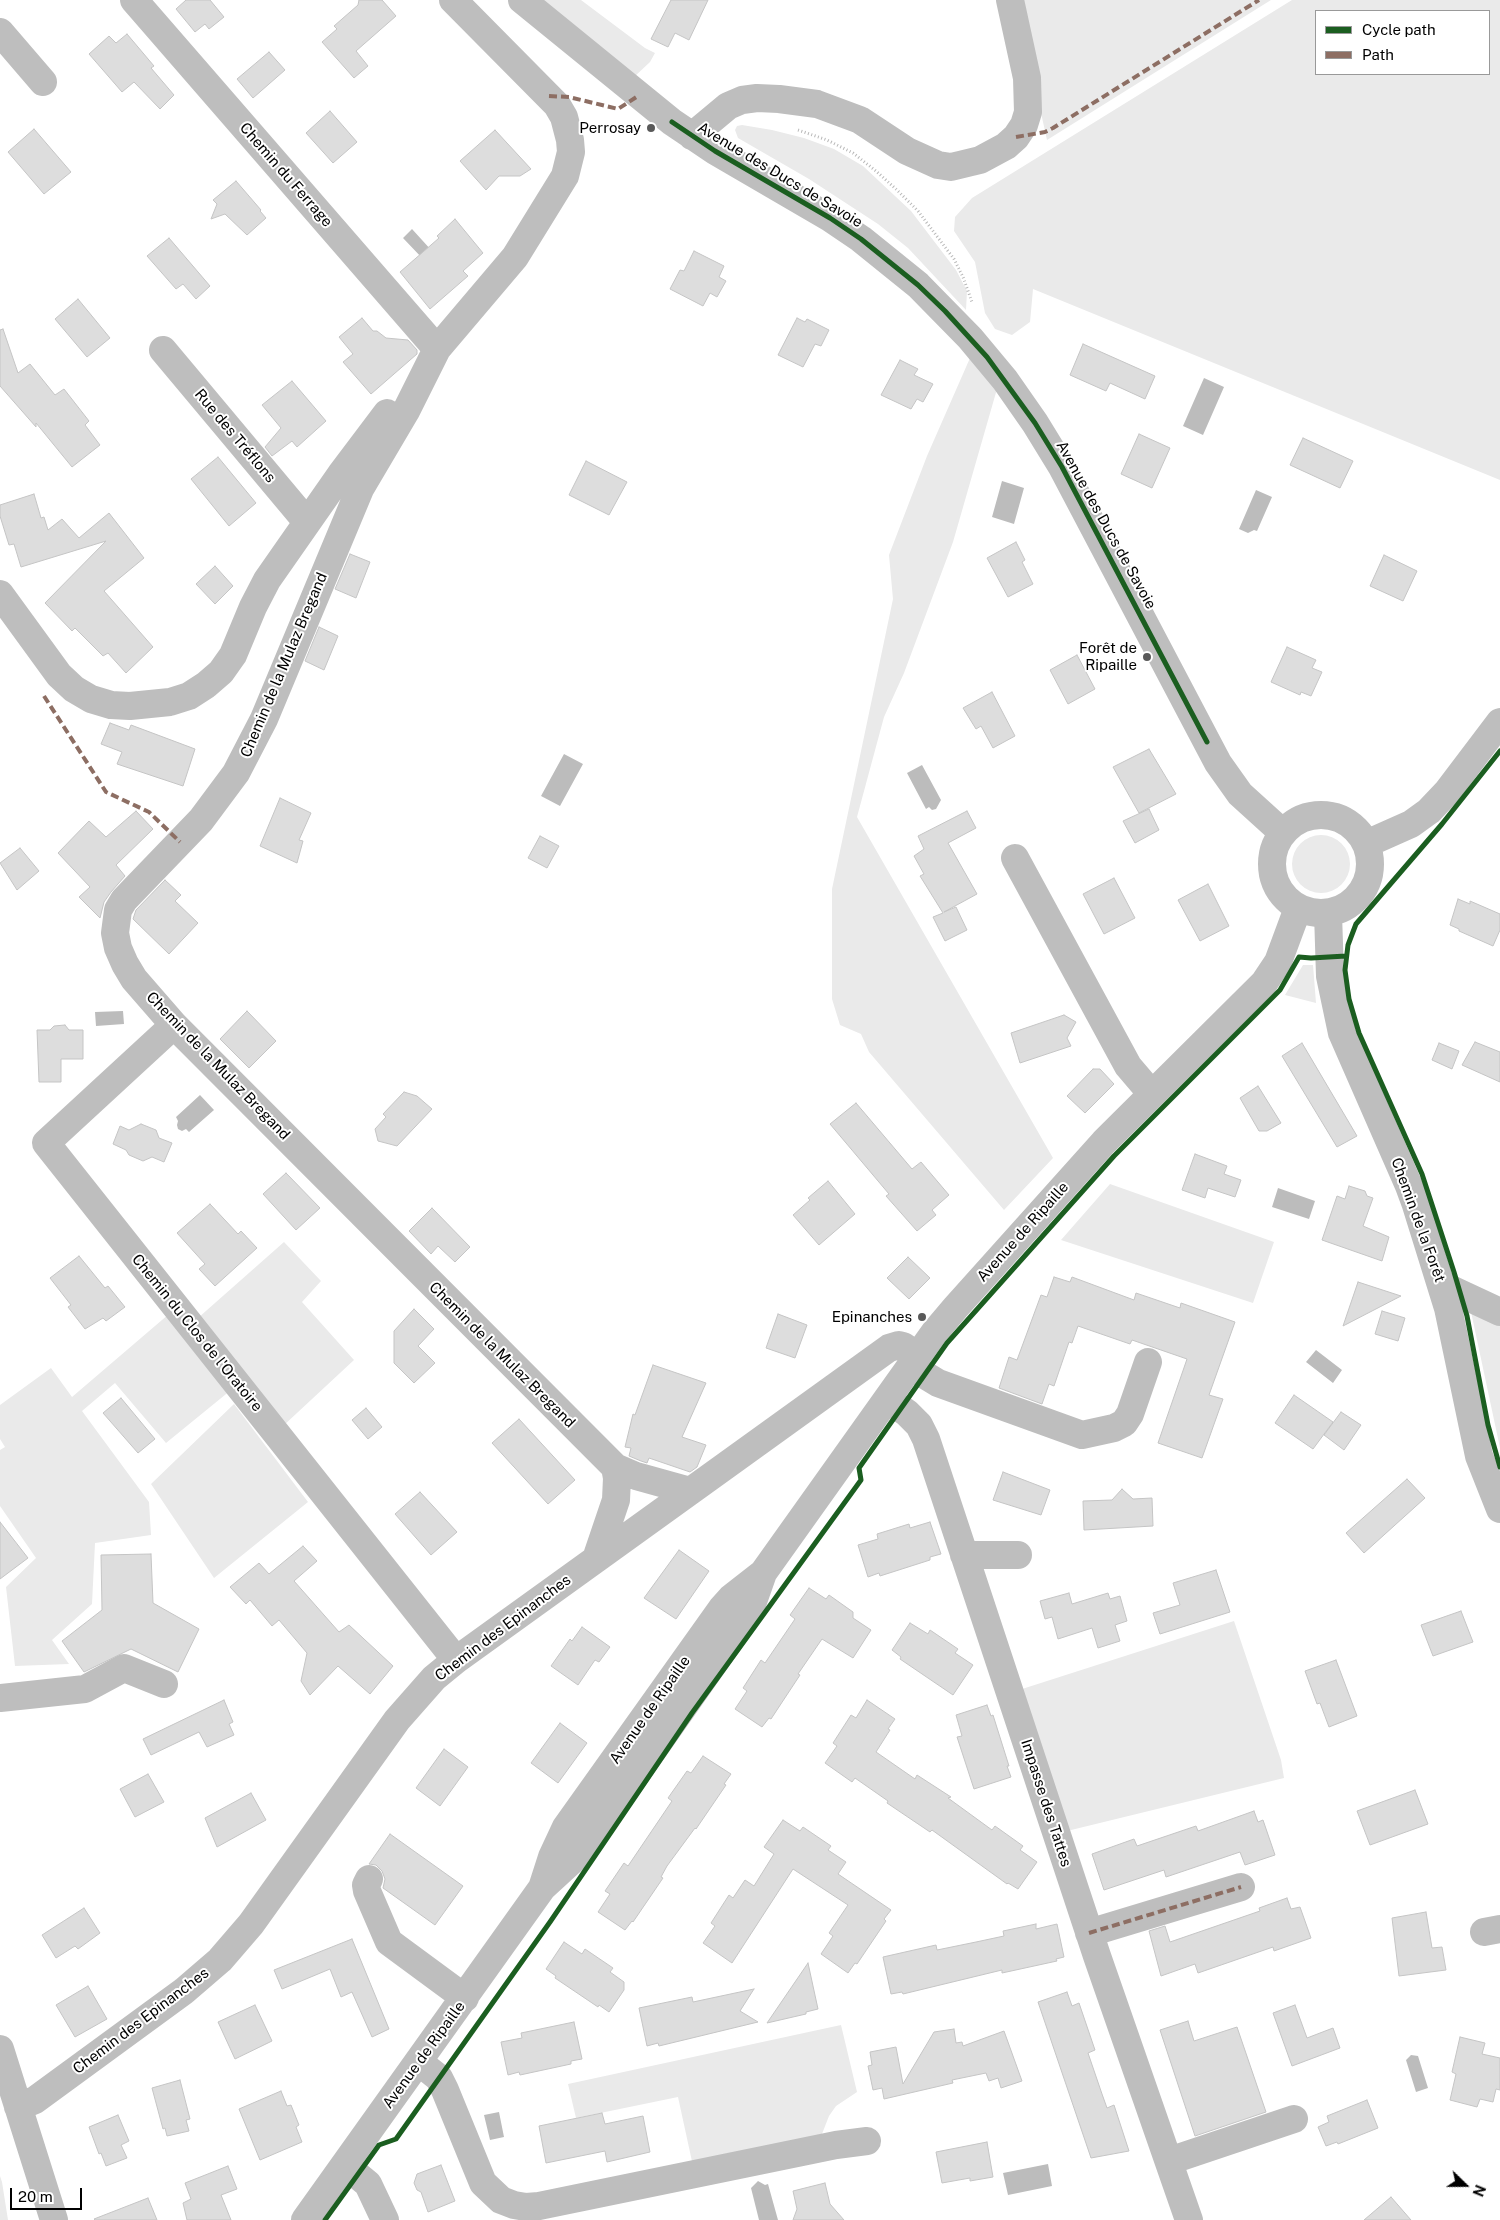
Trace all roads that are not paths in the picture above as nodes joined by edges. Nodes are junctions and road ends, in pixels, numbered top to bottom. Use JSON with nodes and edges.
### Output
{"nodes":[{"id":1,"x":134,"y":0,"type":"edge"},
{"id":2,"x":453,"y":0,"type":"edge"},
{"id":3,"x":522,"y":0,"type":"edge"},
{"id":4,"x":1010,"y":0,"type":"edge"},
{"id":5,"x":0,"y":32,"type":"edge"},
{"id":6,"x":43,"y":82,"type":"dead end"},
{"id":7,"x":692,"y":136,"type":"junction"},
{"id":8,"x":437,"y":349,"type":"junction"},
{"id":9,"x":163,"y":350,"type":"dead end"},
{"id":10,"x":306,"y":522,"type":"junction"},
{"id":11,"x":0,"y":594,"type":"edge"},
{"id":12,"x":1500,"y":722,"type":"edge"},
{"id":13,"x":1283,"y":833,"type":"junction"},
{"id":14,"x":1366,"y":844,"type":"junction"},
{"id":15,"x":1014,"y":858,"type":"dead end"},
{"id":16,"x":1298,"y":908,"type":"junction"},
{"id":17,"x":1328,"y":913,"type":"junction"},
{"id":18,"x":174,"y":1025,"type":"junction"},
{"id":19,"x":1151,"y":1093,"type":"junction"},
{"id":20,"x":1442,"y":1285,"type":"junction"},
{"id":21,"x":1500,"y":1312,"type":"edge"},
{"id":22,"x":914,"y":1361,"type":"junction"},
{"id":23,"x":1148,"y":1362,"type":"dead end"},
{"id":24,"x":887,"y":1399,"type":"junction"},
{"id":25,"x":615,"y":1467,"type":"junction"},
{"id":26,"x":1493,"y":1473,"type":"edge"},
{"id":27,"x":690,"y":1491,"type":"junction"},
{"id":28,"x":1500,"y":1509,"type":"edge"},
{"id":29,"x":964,"y":1555,"type":"junction"},
{"id":30,"x":1018,"y":1555,"type":"dead end"},
{"id":31,"x":596,"y":1559,"type":"junction"},
{"id":32,"x":456,"y":1660,"type":"junction"},
{"id":33,"x":164,"y":1684,"type":"dead end"},
{"id":34,"x":0,"y":1698,"type":"edge"},
{"id":35,"x":369,"y":1879,"type":"dead end"},
{"id":36,"x":1241,"y":1886,"type":"dead end"},
{"id":37,"x":1089,"y":1933,"type":"junction"},
{"id":38,"x":465,"y":1998,"type":"junction"},
{"id":39,"x":0,"y":2049,"type":"edge"},
{"id":40,"x":419,"y":2062,"type":"junction"},
{"id":41,"x":18,"y":2107,"type":"junction"},
{"id":42,"x":1294,"y":2119,"type":"dead end"},
{"id":43,"x":867,"y":2141,"type":"dead end"},
{"id":44,"x":1169,"y":2161,"type":"junction"},
{"id":45,"x":345,"y":2165,"type":"junction"},
{"id":46,"x":502,"y":2210,"type":"edge"},
{"id":47,"x":54,"y":2220,"type":"edge"},
{"id":48,"x":305,"y":2220,"type":"edge"},
{"id":49,"x":385,"y":2220,"type":"edge"},
{"id":50,"x":1189,"y":2220,"type":"edge"}],
"edges":[{"from":1,"to":8,"type":"street","name":"Chemin du Ferrage"},
{"from":2,"to":8,"type":"street","name":"Chemin de la Mulaz Bregand"},
{"from":3,"to":7,"type":"street","name":"Avenue des Ducs de Savoie"},
{"from":4,"to":7,"type":"street"},
{"from":5,"to":6,"type":"street"},
{"from":7,"to":13,"type":"street","name":"Avenue des Ducs de Savoie"},
{"from":8,"to":10,"type":"street"},
{"from":8,"to":18,"type":"street","name":"Chemin de la Mulaz Bregand"},
{"from":9,"to":10,"type":"street","name":"Rue des Tréflons"},
{"from":10,"to":11,"type":"street"},
{"from":12,"to":14,"type":"street"},
{"from":13,"to":14,"type":"street"},
{"from":13,"to":16,"type":"street"},
{"from":14,"to":17,"type":"street"},
{"from":15,"to":19,"type":"street"},
{"from":16,"to":17,"type":"street"},
{"from":16,"to":19,"type":"street","name":"Avenue de Ripaille"},
{"from":17,"to":20,"type":"street","name":"Chemin de la Forêt"},
{"from":18,"to":25,"type":"street","name":"Chemin de la Mulaz Bregand"},
{"from":18,"to":32,"type":"street","name":"Chemin du Clos de l'Oratoire"},
{"from":19,"to":22,"type":"street","name":"Avenue de Ripaille"},
{"from":20,"to":21,"type":"street"},
{"from":20,"to":26,"type":"street","name":"Chemin de la Forêt"},
{"from":22,"to":23,"type":"street","name":"Chemin des Epinanches"},
{"from":22,"to":24,"type":"street","name":"Avenue de Ripaille"},
{"from":22,"to":27,"type":"street","name":"Chemin des Epinanches"},
{"from":24,"to":29,"type":"street","name":"Impasse des Tattes"},
{"from":24,"to":38,"type":"street","name":"Avenue de Ripaille"},
{"from":25,"to":27,"type":"street","name":"Chemin de la Mulaz Bregand"},
{"from":25,"to":31,"type":"street"},
{"from":26,"to":28,"type":"street","name":"Chemin de la Forêt"},
{"from":27,"to":31,"type":"street","name":"Chemin des Epinanches"},
{"from":29,"to":30,"type":"street"},
{"from":29,"to":37,"type":"street","name":"Impasse des Tattes"},
{"from":31,"to":32,"type":"street","name":"Chemin des Epinanches"},
{"from":32,"to":41,"type":"street","name":"Chemin des Epinanches"},
{"from":33,"to":34,"type":"street"},
{"from":35,"to":38,"type":"street"},
{"from":36,"to":37,"type":"street"},
{"from":37,"to":44,"type":"street","name":"Impasse des Tattes"},
{"from":38,"to":40,"type":"street","name":"Avenue de Ripaille"},
{"from":39,"to":41,"type":"street"},
{"from":40,"to":45,"type":"street","name":"Avenue de Ripaille"},
{"from":40,"to":46,"type":"street"},
{"from":41,"to":47,"type":"street"},
{"from":42,"to":44,"type":"street"},
{"from":43,"to":46,"type":"street"},
{"from":44,"to":50,"type":"street","name":"Impasse des Tattes"},
{"from":45,"to":48,"type":"street","name":"Avenue de Ripaille"},
{"from":45,"to":49,"type":"street"}]}
